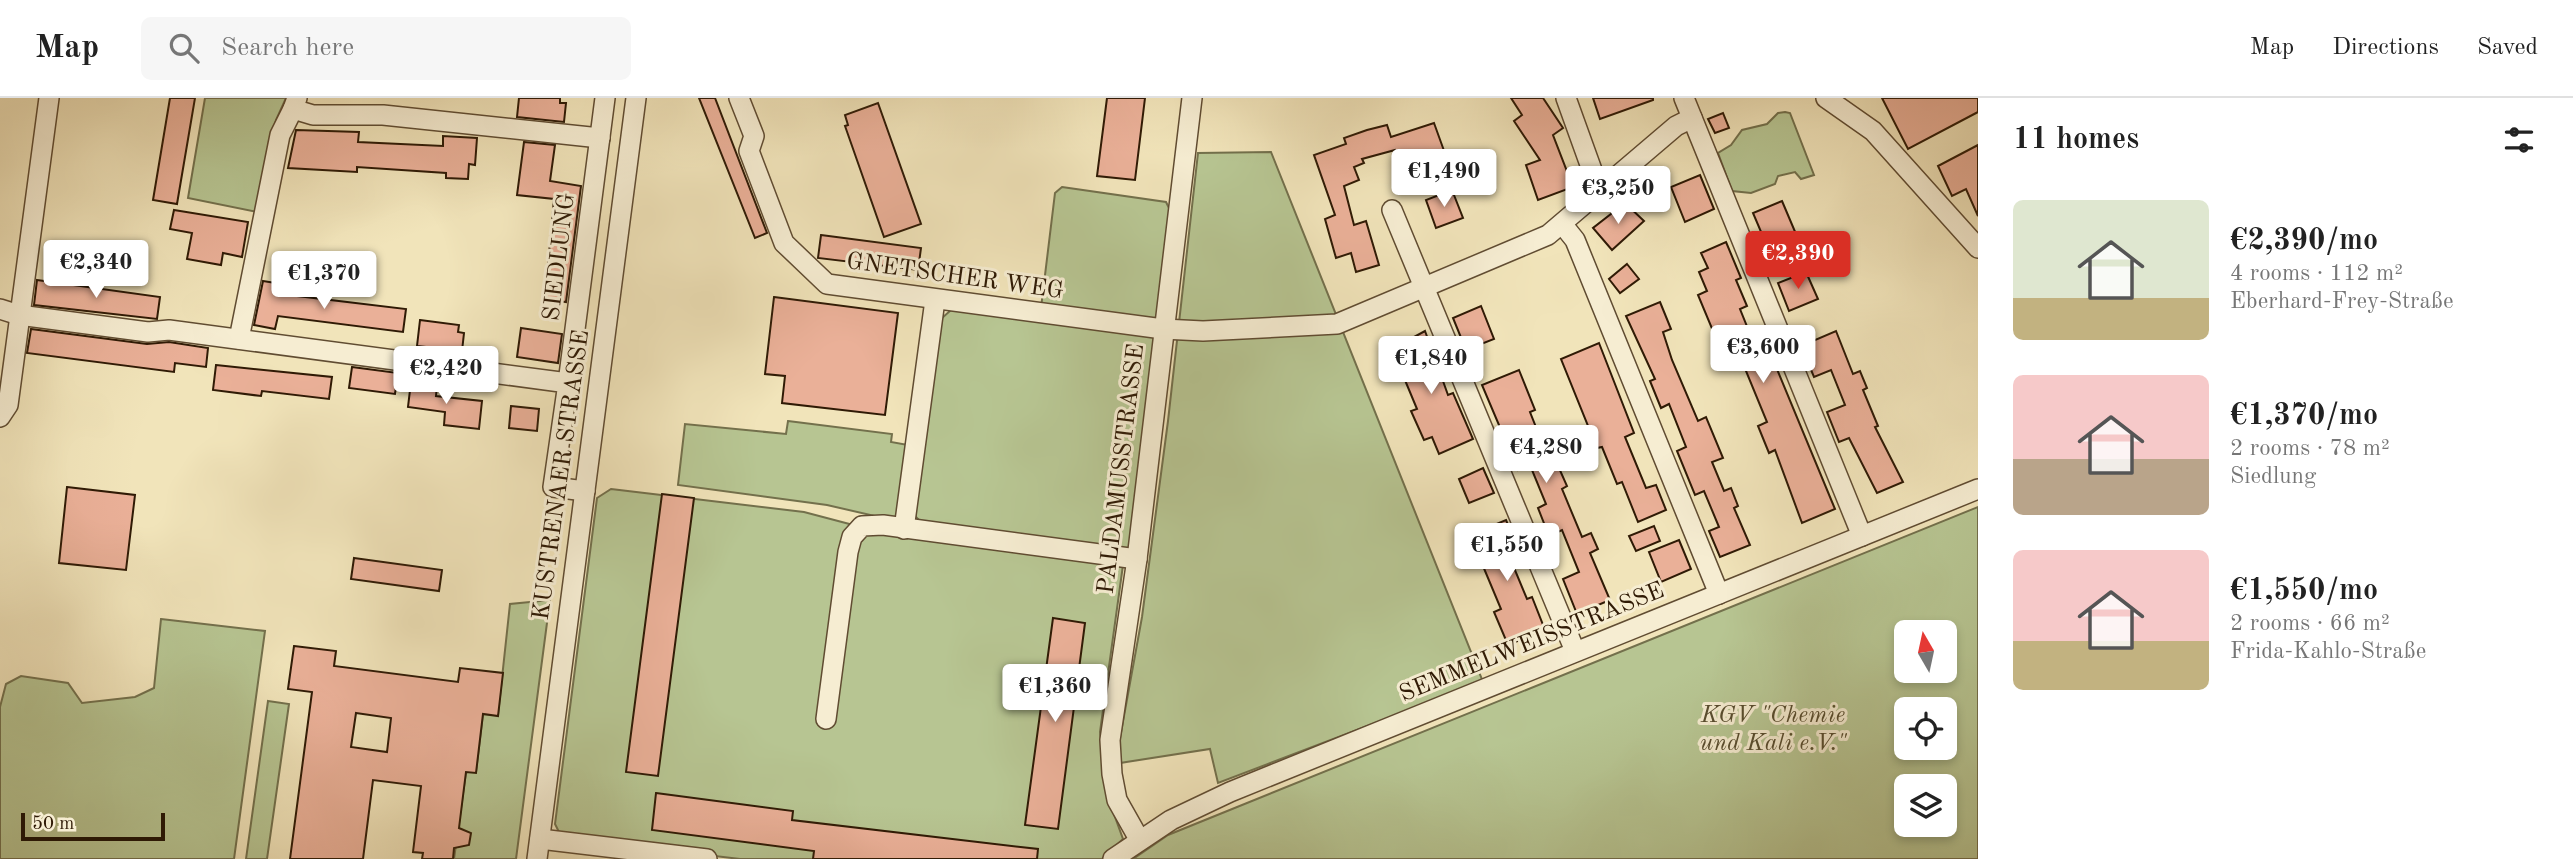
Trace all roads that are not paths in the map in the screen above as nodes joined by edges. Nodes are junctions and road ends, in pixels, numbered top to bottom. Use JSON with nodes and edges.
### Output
{"nodes":[{"id":1,"x":49,"y":98,"type":"edge"},
{"id":2,"x":605,"y":98,"type":"edge"},
{"id":3,"x":636,"y":98,"type":"edge"},
{"id":4,"x":739,"y":98,"type":"edge"},
{"id":5,"x":1192,"y":98,"type":"edge"},
{"id":6,"x":1566,"y":98,"type":"edge"},
{"id":7,"x":1684,"y":98,"type":"edge"},
{"id":8,"x":1826,"y":98,"type":"edge"},
{"id":9,"x":295,"y":104,"type":"edge"},
{"id":10,"x":1692,"y":118,"type":"junction"},
{"id":11,"x":600,"y":138,"type":"junction"},
{"id":12,"x":1603,"y":186,"type":"junction"},
{"id":13,"x":1392,"y":210,"type":"dead end"},
{"id":14,"x":1563,"y":225,"type":"junction"},
{"id":15,"x":1978,"y":248,"type":"edge"},
{"id":16,"x":1425,"y":287,"type":"junction"},
{"id":17,"x":935,"y":300,"type":"junction"},
{"id":18,"x":7,"y":311,"type":"edge"},
{"id":19,"x":1163,"y":329,"type":"junction"},
{"id":20,"x":239,"y":339,"type":"junction"},
{"id":21,"x":568,"y":383,"type":"junction"},
{"id":22,"x":0,"y":417,"type":"edge"},
{"id":23,"x":1978,"y":489,"type":"edge"},
{"id":24,"x":585,"y":491,"type":"junction"},
{"id":25,"x":904,"y":528,"type":"junction"},
{"id":26,"x":1862,"y":536,"type":"junction"},
{"id":27,"x":1137,"y":559,"type":"junction"},
{"id":28,"x":1719,"y":594,"type":"junction"},
{"id":29,"x":1575,"y":652,"type":"junction"},
{"id":30,"x":826,"y":719,"type":"dead end"},
{"id":31,"x":540,"y":839,"type":"junction"},
{"id":32,"x":1139,"y":839,"type":"junction"},
{"id":33,"x":537,"y":859,"type":"edge"},
{"id":34,"x":707,"y":859,"type":"edge"},
{"id":35,"x":1113,"y":859,"type":"edge"}],
"edges":[{"from":1,"to":18,"type":"street"},
{"from":2,"to":11,"type":"street","name":"SIEDLUNG"},
{"from":3,"to":24,"type":"street","name":"KUSTRENAER STRASSE"},
{"from":4,"to":17,"type":"street","name":"GNETSCHER WEG"},
{"from":5,"to":19,"type":"street","name":"PALDAMUSSTRASSE"},
{"from":6,"to":12,"type":"street"},
{"from":7,"to":10,"type":"street"},
{"from":8,"to":15,"type":"street"},
{"from":9,"to":11,"type":"street"},
{"from":9,"to":20,"type":"street"},
{"from":10,"to":12,"type":"street","name":"GNETSCHER WEG"},
{"from":10,"to":26,"type":"street"},
{"from":11,"to":21,"type":"street","name":"SIEDLUNG"},
{"from":12,"to":14,"type":"street","name":"GNETSCHER WEG"},
{"from":13,"to":16,"type":"street"},
{"from":14,"to":16,"type":"street","name":"GNETSCHER WEG"},
{"from":14,"to":28,"type":"street"},
{"from":16,"to":19,"type":"street","name":"GNETSCHER WEG"},
{"from":16,"to":29,"type":"street"},
{"from":17,"to":19,"type":"street","name":"GNETSCHER WEG"},
{"from":17,"to":25,"type":"street"},
{"from":18,"to":20,"type":"street"},
{"from":18,"to":22,"type":"street"},
{"from":19,"to":27,"type":"street","name":"PALDAMUSSTRASSE"},
{"from":20,"to":21,"type":"street"},
{"from":21,"to":24,"type":"street","name":"SIEDLUNG"},
{"from":23,"to":26,"type":"street","name":"SEMMELWEISSTRASSE"},
{"from":24,"to":31,"type":"street","name":"KUSTRENAER STRASSE"},
{"from":25,"to":27,"type":"street"},
{"from":25,"to":30,"type":"street"},
{"from":26,"to":28,"type":"street","name":"SEMMELWEISSTRASSE"},
{"from":27,"to":32,"type":"street","name":"PALDAMUSSTRASSE"},
{"from":28,"to":29,"type":"street","name":"SEMMELWEISSTRASSE"},
{"from":29,"to":32,"type":"street","name":"SEMMELWEISSTRASSE"},
{"from":31,"to":33,"type":"street","name":"KUSTRENAER STRASSE"},
{"from":31,"to":34,"type":"street"},
{"from":32,"to":35,"type":"street","name":"SEMMELWEISSTRASSE"}]}
